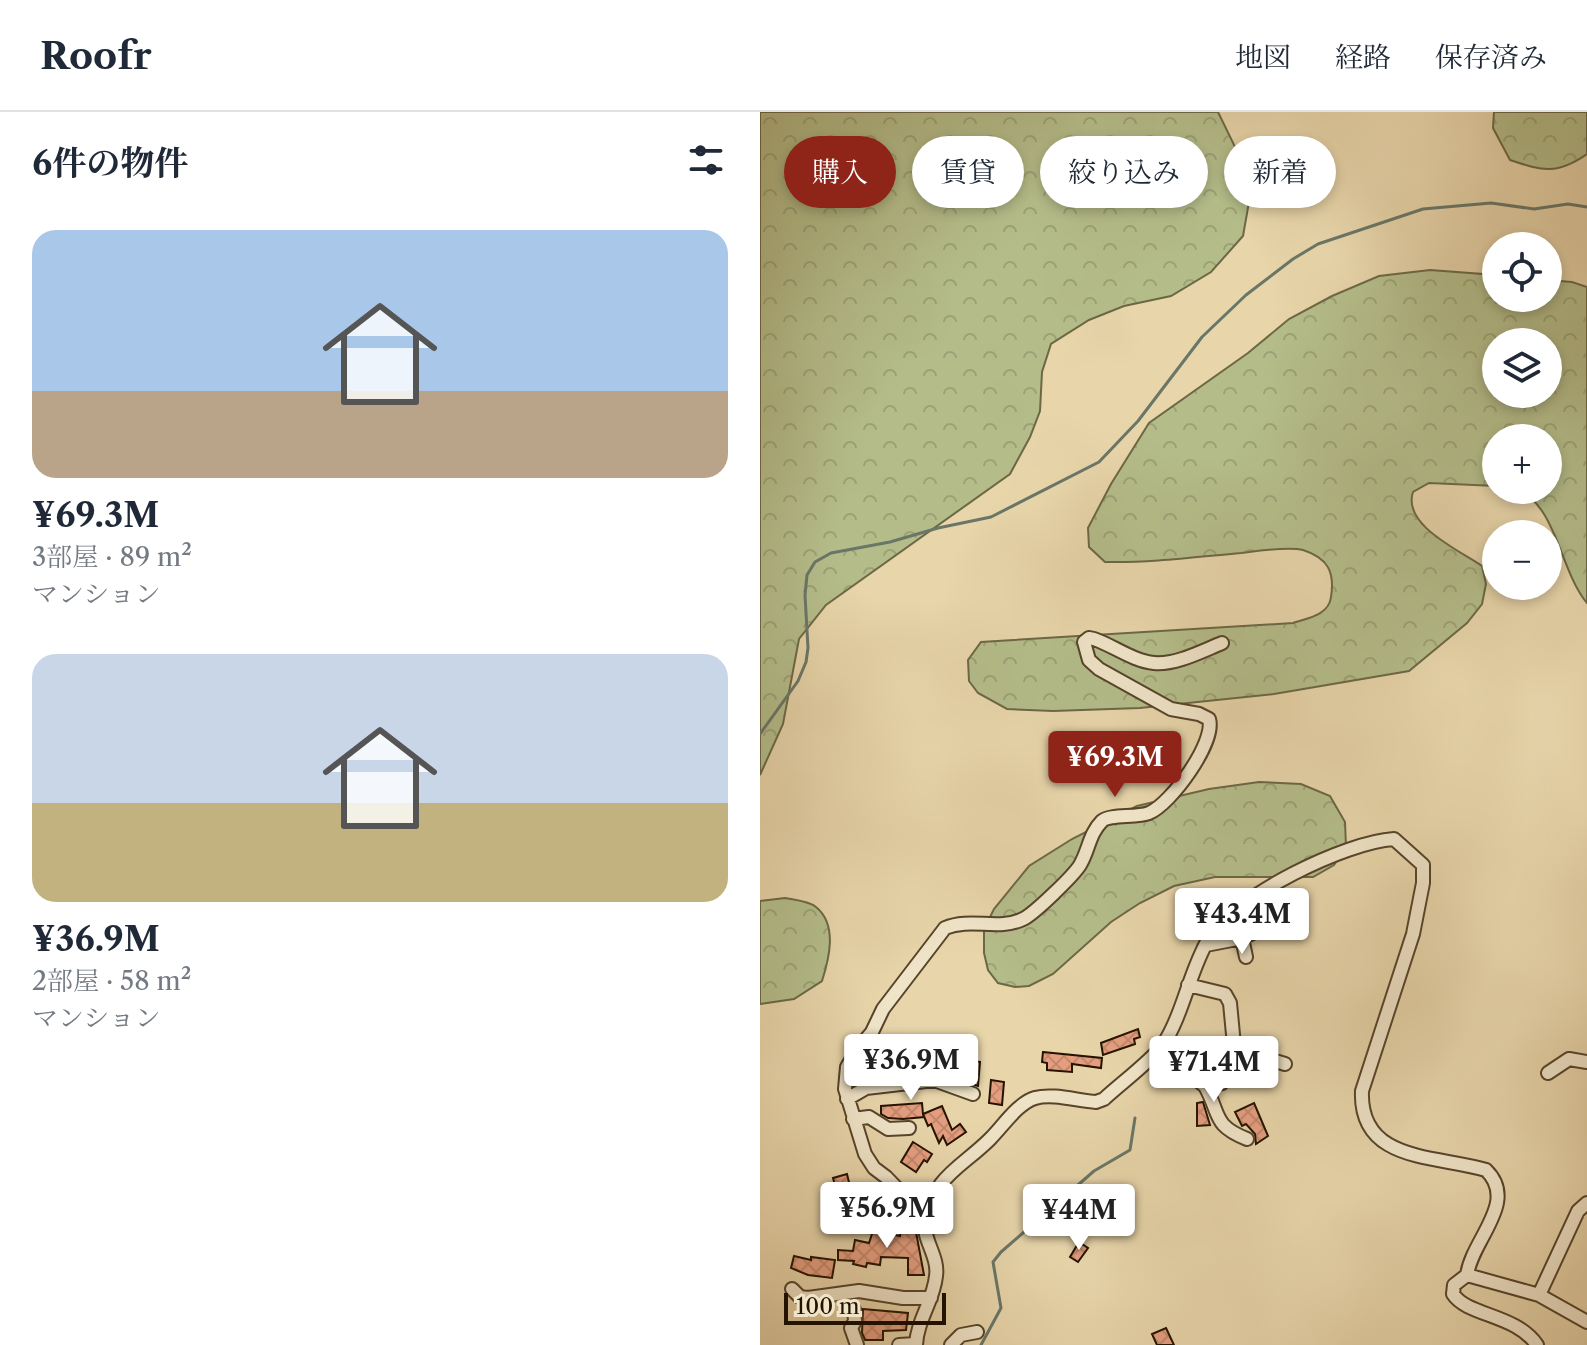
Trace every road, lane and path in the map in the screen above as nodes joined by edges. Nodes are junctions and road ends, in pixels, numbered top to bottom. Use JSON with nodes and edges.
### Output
{"nodes":[{"id":1,"x":1222,"y":643,"type":"dead end"},
{"id":2,"x":1265,"y":927,"type":"dead end"},
{"id":3,"x":1242,"y":938,"type":"junction"},
{"id":4,"x":1206,"y":945,"type":"junction"},
{"id":5,"x":1246,"y":957,"type":"dead end"},
{"id":6,"x":1188,"y":985,"type":"junction"},
{"id":7,"x":1160,"y":1048,"type":"junction"},
{"id":8,"x":1587,"y":1062,"type":"edge"},
{"id":9,"x":1285,"y":1064,"type":"dead end"},
{"id":10,"x":1548,"y":1073,"type":"dead end"},
{"id":11,"x":1205,"y":1086,"type":"junction"},
{"id":12,"x":973,"y":1094,"type":"dead end"},
{"id":13,"x":847,"y":1099,"type":"junction"},
{"id":14,"x":853,"y":1119,"type":"junction"},
{"id":15,"x":909,"y":1128,"type":"dead end"},
{"id":16,"x":1247,"y":1139,"type":"dead end"},
{"id":17,"x":1587,"y":1203,"type":"edge"},
{"id":18,"x":924,"y":1227,"type":"junction"},
{"id":19,"x":1467,"y":1275,"type":"junction"},
{"id":20,"x":792,"y":1289,"type":"dead end"},
{"id":21,"x":1539,"y":1295,"type":"junction"},
{"id":22,"x":931,"y":1298,"type":"junction"},
{"id":23,"x":854,"y":1309,"type":"dead end"},
{"id":24,"x":1587,"y":1322,"type":"edge"},
{"id":25,"x":977,"y":1332,"type":"dead end"},
{"id":26,"x":916,"y":1344,"type":"edge"},
{"id":27,"x":857,"y":1345,"type":"edge"},
{"id":28,"x":899,"y":1345,"type":"edge"},
{"id":29,"x":951,"y":1345,"type":"edge"},
{"id":30,"x":1537,"y":1345,"type":"edge"}],
"edges":[{"from":1,"to":13,"type":"street"},
{"from":2,"to":3,"type":"street"},
{"from":3,"to":4,"type":"street"},
{"from":3,"to":5,"type":"street"},
{"from":4,"to":6,"type":"street"},
{"from":4,"to":19,"type":"street"},
{"from":6,"to":7,"type":"street"},
{"from":6,"to":11,"type":"street"},
{"from":7,"to":11,"type":"street"},
{"from":7,"to":18,"type":"street"},
{"from":8,"to":10,"type":"street"},
{"from":9,"to":11,"type":"street"},
{"from":11,"to":16,"type":"street"},
{"from":12,"to":13,"type":"street"},
{"from":13,"to":14,"type":"street"},
{"from":14,"to":15,"type":"street"},
{"from":14,"to":18,"type":"street"},
{"from":17,"to":21,"type":"street"},
{"from":18,"to":22,"type":"street"},
{"from":19,"to":21,"type":"street"},
{"from":19,"to":30,"type":"street"},
{"from":20,"to":22,"type":"street"},
{"from":21,"to":24,"type":"street"},
{"from":22,"to":26,"type":"street"},
{"from":23,"to":27,"type":"street"},
{"from":25,"to":29,"type":"street"},
{"from":26,"to":28,"type":"street"}]}
